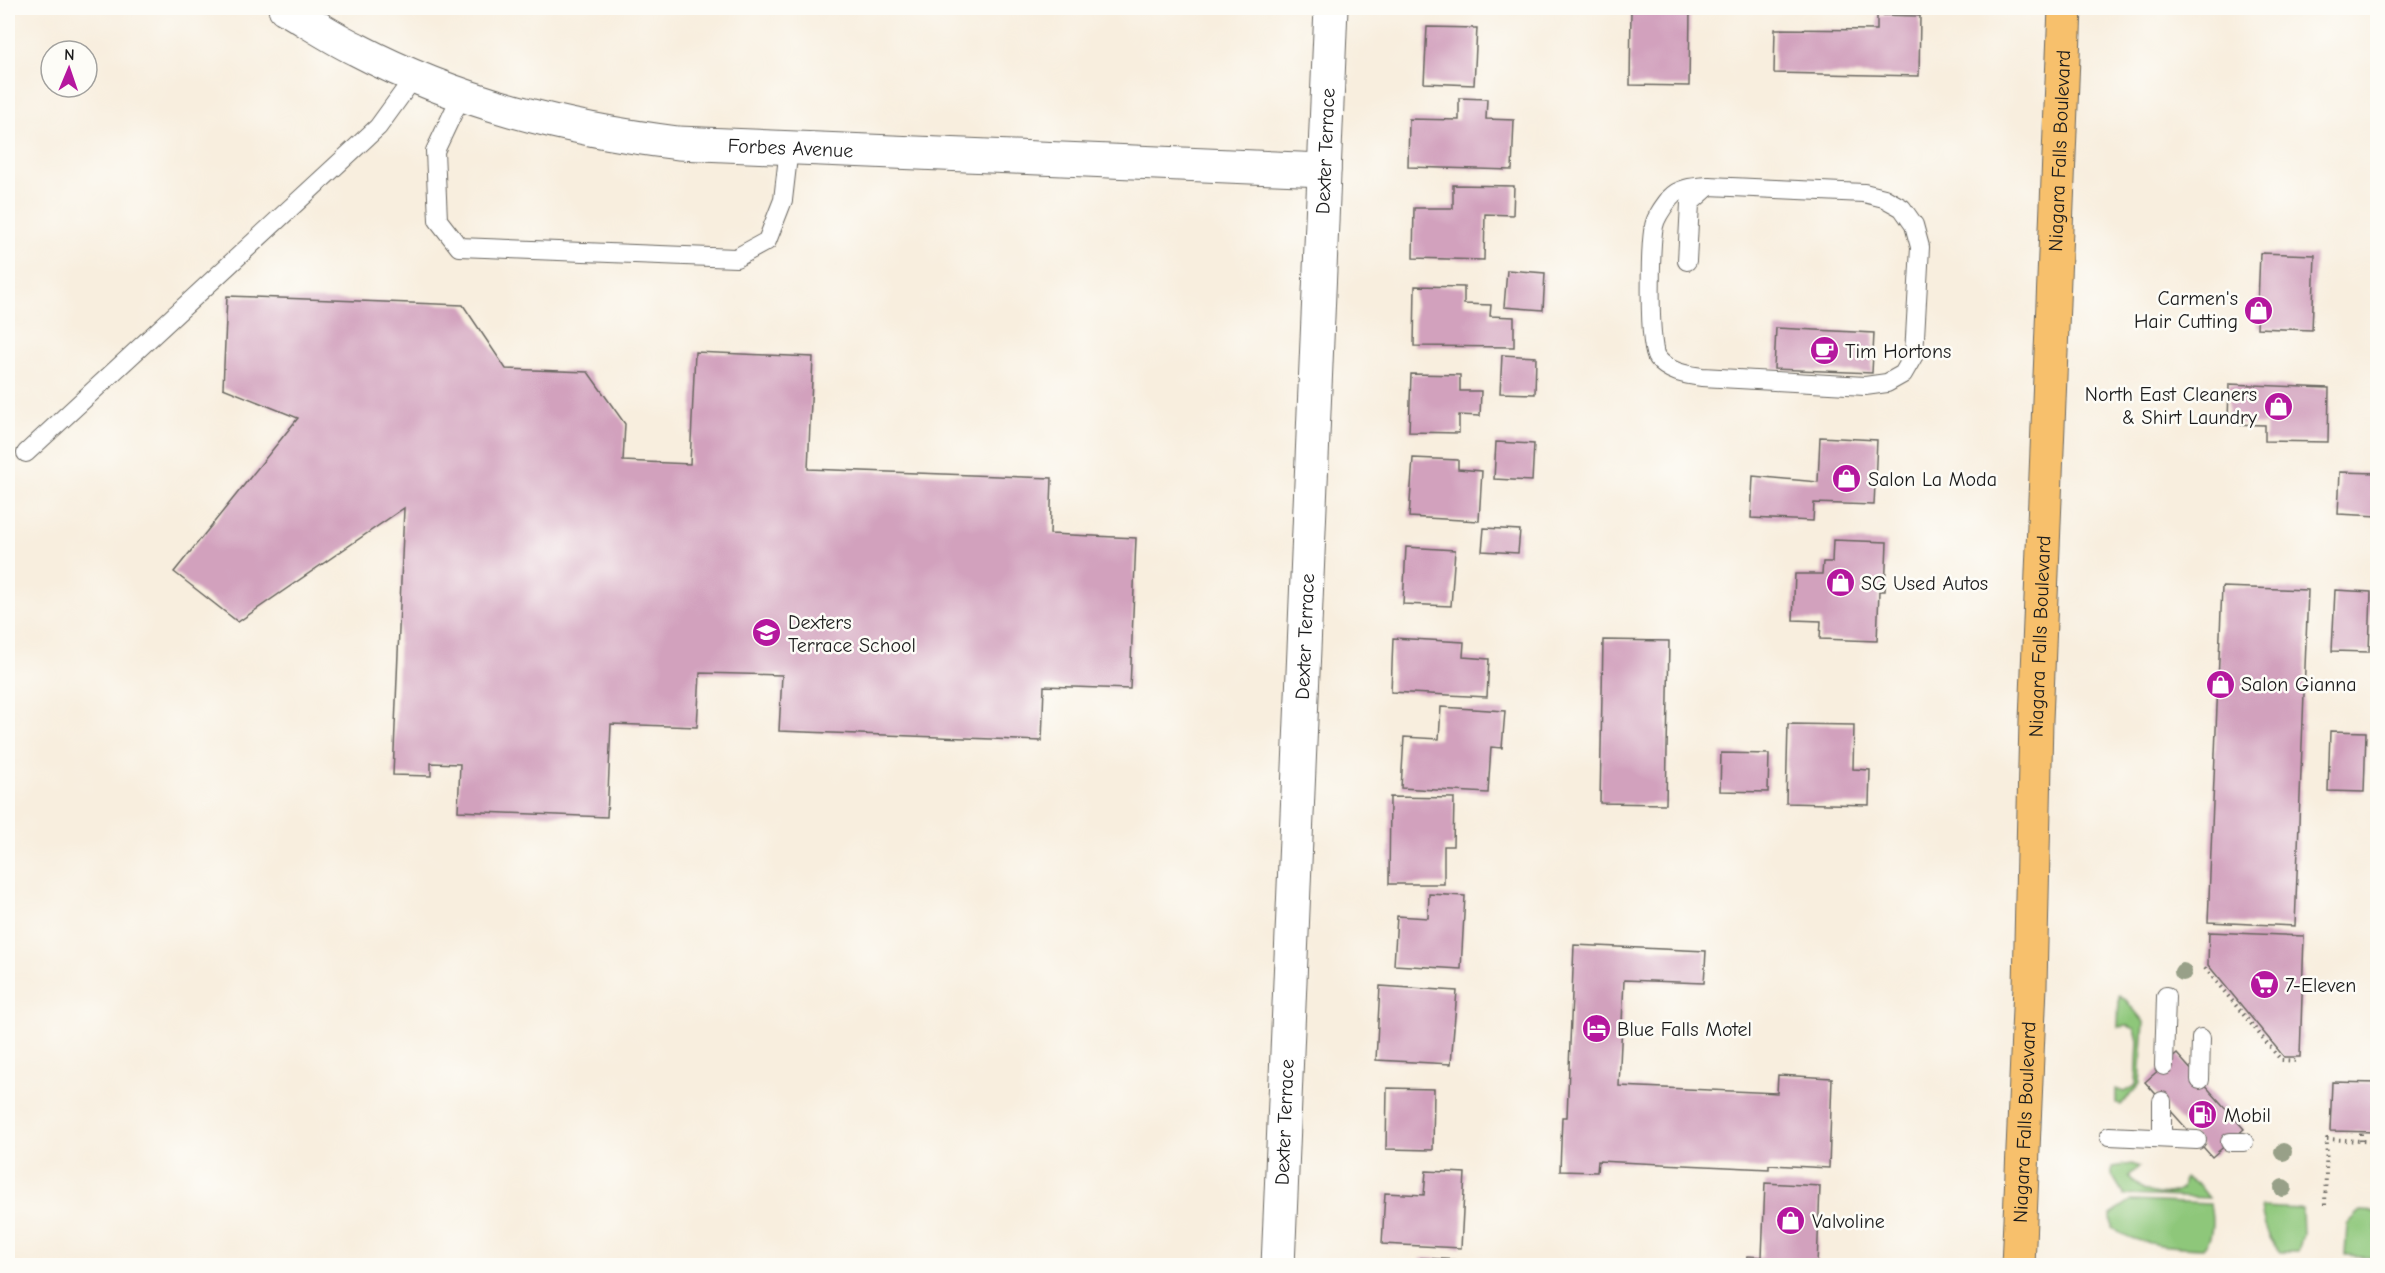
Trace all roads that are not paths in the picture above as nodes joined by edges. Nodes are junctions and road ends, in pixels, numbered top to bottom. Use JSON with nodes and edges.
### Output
{"nodes":[{"id":1,"x":285,"y":8,"type":"edge"},
{"id":2,"x":1331,"y":8,"type":"edge"},
{"id":3,"x":2065,"y":8,"type":"edge"},
{"id":4,"x":415,"y":76,"type":"junction"},
{"id":5,"x":462,"y":94,"type":"junction"},
{"id":6,"x":789,"y":148,"type":"junction"},
{"id":7,"x":1324,"y":170,"type":"junction"},
{"id":8,"x":1709,"y":186,"type":"junction"},
{"id":9,"x":1687,"y":261,"type":"dead end"},
{"id":10,"x":27,"y":453,"type":"dead end"},
{"id":11,"x":2166,"y":996,"type":"dead end"},
{"id":12,"x":2201,"y":1038,"type":"dead end"},
{"id":13,"x":2164,"y":1066,"type":"dead end"},
{"id":14,"x":2200,"y":1080,"type":"dead end"},
{"id":15,"x":2162,"y":1101,"type":"dead end"},
{"id":16,"x":2109,"y":1136,"type":"dead end"},
{"id":17,"x":2162,"y":1138,"type":"junction"},
{"id":18,"x":2197,"y":1140,"type":"dead end"},
{"id":19,"x":1278,"y":1266,"type":"edge"},
{"id":20,"x":2018,"y":1266,"type":"edge"}],
"edges":[{"from":1,"to":4,"type":"street","name":"Forbes Avenue"},
{"from":2,"to":7,"type":"street","name":"Dexter Terrace"},
{"from":3,"to":20,"type":"main road","name":"Niagara Falls Boulevard"},
{"from":4,"to":5,"type":"street","name":"Forbes Avenue"},
{"from":4,"to":10,"type":"lane"},
{"from":5,"to":6,"type":"street","name":"Forbes Avenue"},
{"from":5,"to":6,"type":"lane"},
{"from":6,"to":7,"type":"street","name":"Forbes Avenue"},
{"from":7,"to":19,"type":"street","name":"Dexter Terrace"},
{"from":8,"to":8,"type":"lane"},
{"from":8,"to":9,"type":"lane"},
{"from":11,"to":13,"type":"lane"},
{"from":12,"to":14,"type":"lane"},
{"from":15,"to":17,"type":"lane"},
{"from":16,"to":17,"type":"lane"},
{"from":17,"to":18,"type":"lane"}]}
